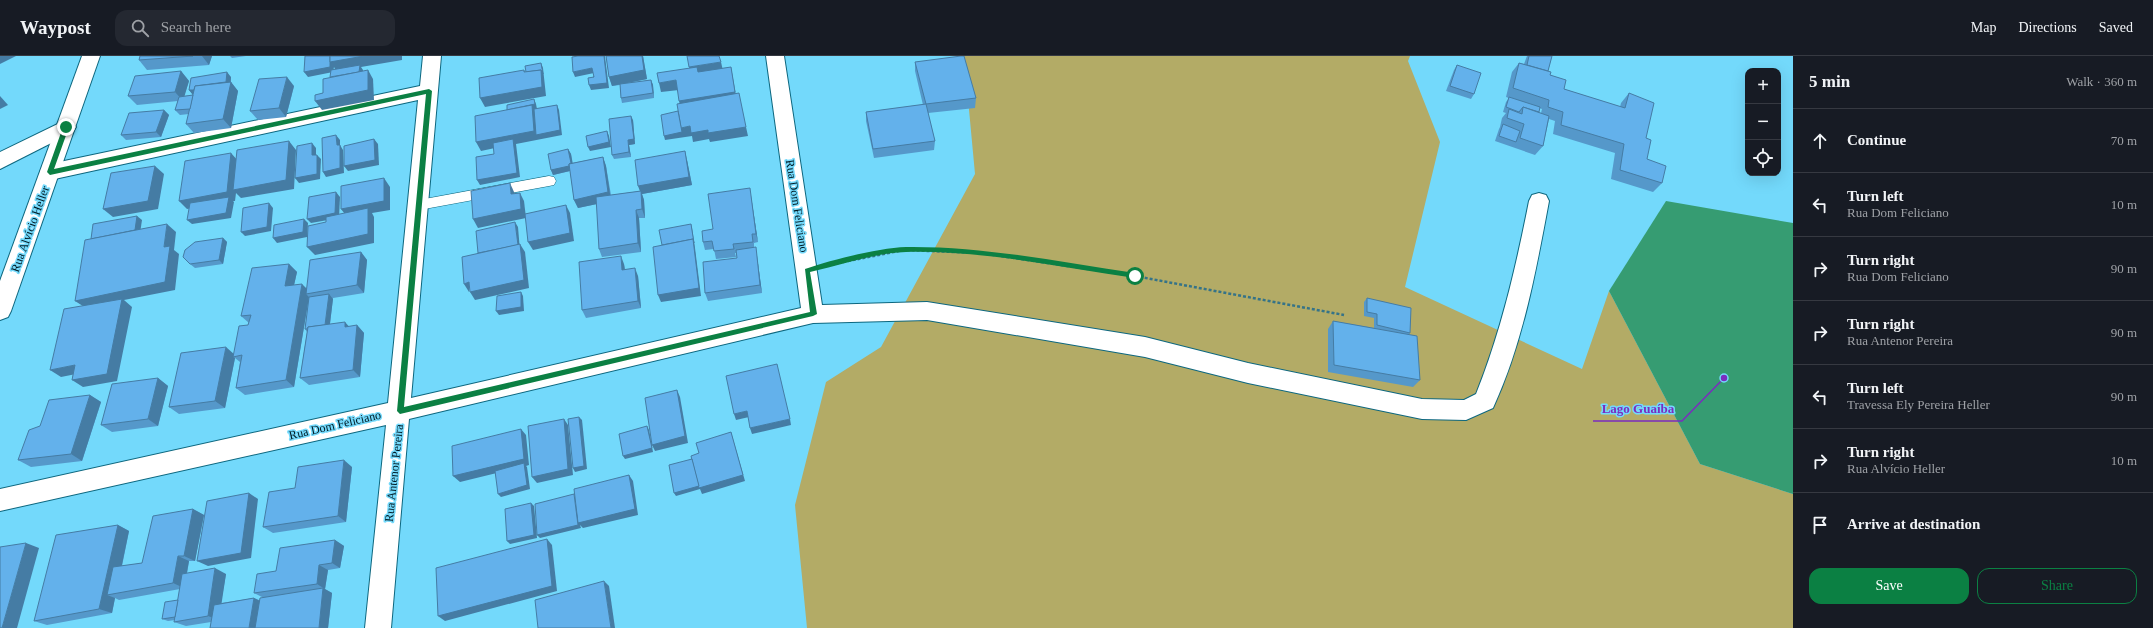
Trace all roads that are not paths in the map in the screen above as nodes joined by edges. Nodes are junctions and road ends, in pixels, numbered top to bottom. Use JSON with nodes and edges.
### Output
{"nodes":[{"id":1,"x":91,"y":56,"type":"edge"},
{"id":2,"x":432,"y":56,"type":"edge"},
{"id":3,"x":775,"y":56,"type":"edge"},
{"id":4,"x":429,"y":91,"type":"junction"},
{"id":5,"x":66,"y":127,"type":"junction"},
{"id":6,"x":0,"y":161,"type":"edge"},
{"id":7,"x":50,"y":172,"type":"junction"},
{"id":8,"x":550,"y":181,"type":"dead end"},
{"id":9,"x":1539,"y":201,"type":"dead end"},
{"id":10,"x":419,"y":205,"type":"junction"},
{"id":11,"x":0,"y":311,"type":"edge"},
{"id":12,"x":813,"y":314,"type":"junction"},
{"id":13,"x":400,"y":411,"type":"junction"},
{"id":14,"x":0,"y":500,"type":"edge"},
{"id":15,"x":378,"y":628,"type":"edge"}],
"edges":[{"from":1,"to":5,"type":"street","name":"Rua Alvício Heller"},
{"from":2,"to":4,"type":"street","name":"Rua Antenor Pereira"},
{"from":3,"to":12,"type":"street","name":"Rua Dom Feliciano"},
{"from":4,"to":7,"type":"street"},
{"from":4,"to":10,"type":"street","name":"Rua Antenor Pereira"},
{"from":5,"to":6,"type":"street"},
{"from":5,"to":7,"type":"street","name":"Rua Alvício Heller"},
{"from":7,"to":11,"type":"street","name":"Rua Alvício Heller"},
{"from":8,"to":10,"type":"lane"},
{"from":9,"to":12,"type":"street"},
{"from":10,"to":13,"type":"street","name":"Rua Antenor Pereira"},
{"from":12,"to":13,"type":"street","name":"Rua Dom Feliciano"},
{"from":13,"to":14,"type":"street","name":"Rua Dom Feliciano"},
{"from":13,"to":15,"type":"street","name":"Rua Antenor Pereira"}]}
